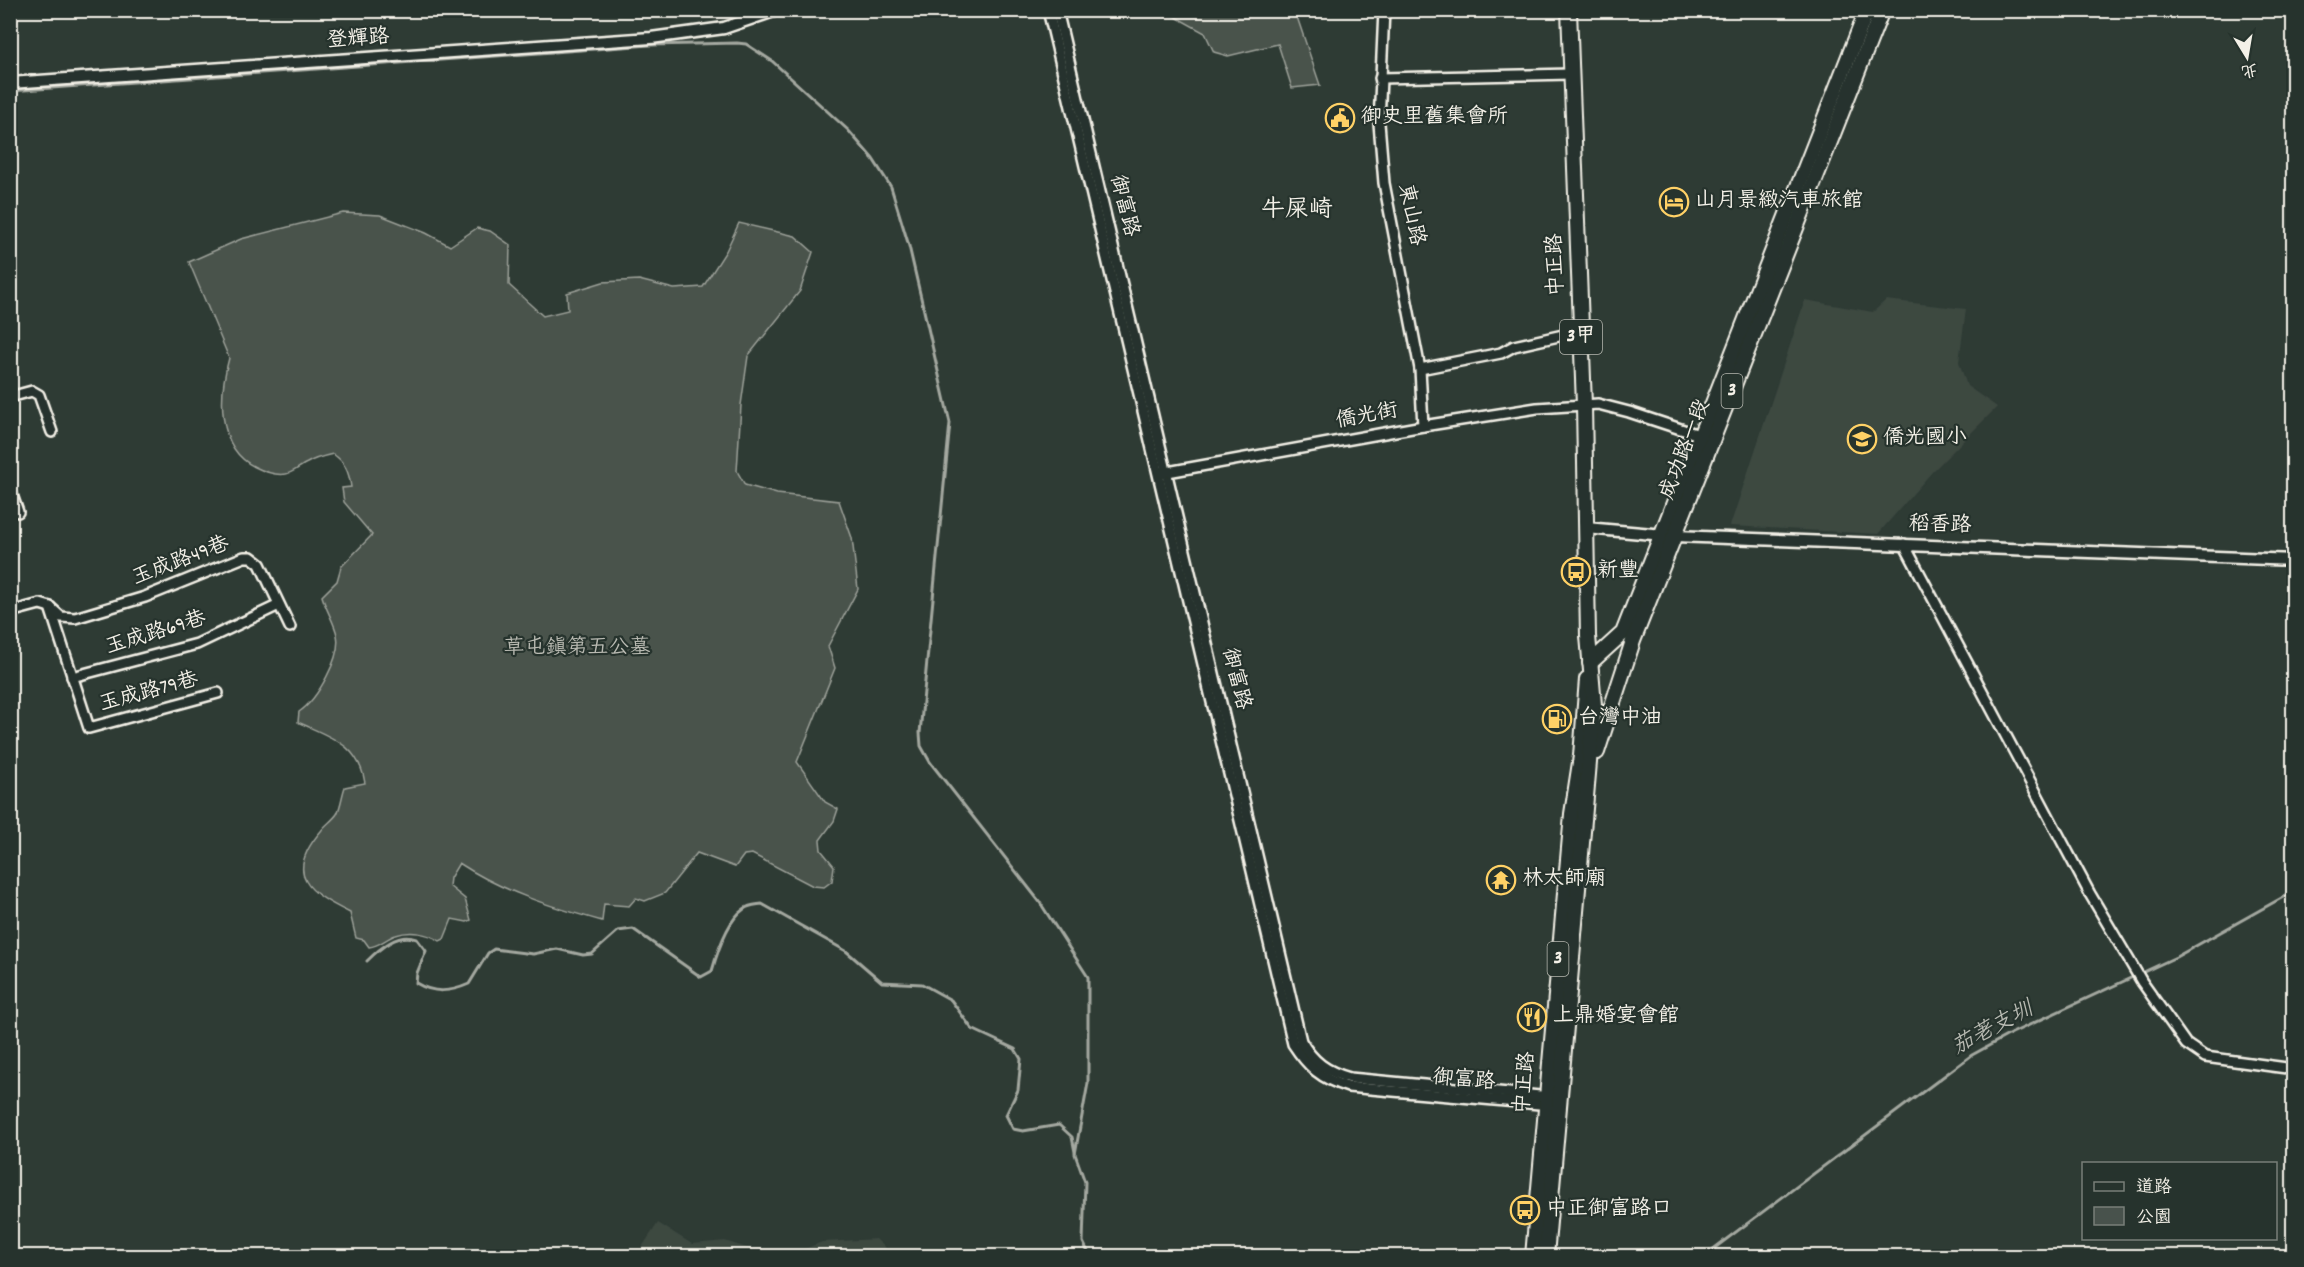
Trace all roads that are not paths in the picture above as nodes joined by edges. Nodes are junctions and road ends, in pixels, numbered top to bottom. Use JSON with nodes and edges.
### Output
{"nodes":[{"id":1,"x":777,"y":10,"type":"edge"},
{"id":2,"x":1048,"y":10,"type":"edge"},
{"id":3,"x":1058,"y":10,"type":"edge"},
{"id":4,"x":1384,"y":10,"type":"edge"},
{"id":5,"x":1569,"y":10,"type":"edge"},
{"id":6,"x":1867,"y":10,"type":"edge"},
{"id":7,"x":1882,"y":10,"type":"edge"},
{"id":8,"x":1571,"y":74,"type":"junction"},
{"id":9,"x":1380,"y":78,"type":"junction"},
{"id":10,"x":10,"y":83,"type":"edge"},
{"id":11,"x":1581,"y":331,"type":"junction"},
{"id":12,"x":1420,"y":369,"type":"junction"},
{"id":13,"x":10,"y":397,"type":"edge"},
{"id":14,"x":1584,"y":405,"type":"junction"},
{"id":15,"x":1423,"y":426,"type":"junction"},
{"id":16,"x":52,"y":432,"type":"dead end"},
{"id":17,"x":1706,"y":438,"type":"junction"},
{"id":18,"x":1161,"y":474,"type":"junction"},
{"id":19,"x":10,"y":489,"type":"edge"},
{"id":20,"x":18,"y":513,"type":"dead end"},
{"id":21,"x":1586,"y":528,"type":"junction"},
{"id":22,"x":1660,"y":534,"type":"junction"},
{"id":23,"x":1675,"y":536,"type":"junction"},
{"id":24,"x":1904,"y":544,"type":"junction"},
{"id":25,"x":2294,"y":560,"type":"edge"},
{"id":26,"x":279,"y":605,"type":"junction"},
{"id":27,"x":50,"y":607,"type":"junction"},
{"id":28,"x":10,"y":612,"type":"edge"},
{"id":29,"x":290,"y":627,"type":"dead end"},
{"id":30,"x":1590,"y":663,"type":"junction"},
{"id":31,"x":72,"y":677,"type":"junction"},
{"id":32,"x":218,"y":693,"type":"dead end"},
{"id":33,"x":1590,"y":774,"type":"junction"},
{"id":34,"x":2294,"y":1069,"type":"edge"},
{"id":35,"x":1550,"y":1102,"type":"junction"},
{"id":36,"x":1533,"y":1257,"type":"edge"},
{"id":37,"x":1546,"y":1257,"type":"edge"}],
"edges":[{"from":1,"to":10,"type":"street","name":"登輝路"},
{"from":2,"to":18,"type":"street","name":"御富路"},
{"from":3,"to":18,"type":"street","name":"御富路"},
{"from":4,"to":9,"type":"street","name":"東山路"},
{"from":5,"to":8,"type":"main road","name":"中正路","number":"3甲"},
{"from":6,"to":17,"type":"main road","name":"成功路一段","number":"3"},
{"from":7,"to":17,"type":"main road","name":"成功路一段","number":"3"},
{"from":8,"to":9,"type":"street"},
{"from":8,"to":11,"type":"main road","name":"中正路","number":"3甲"},
{"from":9,"to":12,"type":"street","name":"東山路"},
{"from":11,"to":12,"type":"street"},
{"from":11,"to":14,"type":"main road","name":"中正路","number":"3甲"},
{"from":12,"to":15,"type":"street","name":"東山路"},
{"from":13,"to":16,"type":"street"},
{"from":14,"to":15,"type":"street","name":"僑光街"},
{"from":14,"to":17,"type":"street","name":"僑光街"},
{"from":14,"to":21,"type":"main road","name":"中正路","number":"3甲"},
{"from":15,"to":18,"type":"street","name":"僑光街"},
{"from":17,"to":22,"type":"main road","name":"成功路一段","number":"3"},
{"from":17,"to":23,"type":"main road","name":"成功路一段","number":"3"},
{"from":18,"to":35,"type":"street","name":"御富路"},
{"from":19,"to":20,"type":"street"},
{"from":21,"to":22,"type":"street","name":"稻香路"},
{"from":21,"to":30,"type":"main road","name":"中正路","number":"3甲"},
{"from":22,"to":23,"type":"street","name":"稻香路"},
{"from":22,"to":30,"type":"main road","name":"成功路一段","number":"3"},
{"from":23,"to":24,"type":"street","name":"稻香路"},
{"from":23,"to":33,"type":"main road","name":"成功路一段","number":"3"},
{"from":24,"to":25,"type":"street","name":"稻香路"},
{"from":24,"to":34,"type":"street"},
{"from":26,"to":27,"type":"street","name":"玉成路49巷"},
{"from":26,"to":29,"type":"street","name":"玉成路49巷"},
{"from":26,"to":31,"type":"street","name":"玉成路69巷"},
{"from":27,"to":28,"type":"street"},
{"from":27,"to":31,"type":"street"},
{"from":30,"to":33,"type":"main road","name":"中正路","number":"3"},
{"from":30,"to":35,"type":"main road","name":"中正路","number":"3"},
{"from":31,"to":32,"type":"street","name":"玉成路79巷"},
{"from":33,"to":35,"type":"main road","name":"中正路","number":"3"},
{"from":35,"to":36,"type":"main road","name":"中正路","number":"3"},
{"from":35,"to":37,"type":"main road","name":"中正路","number":"3"}]}
